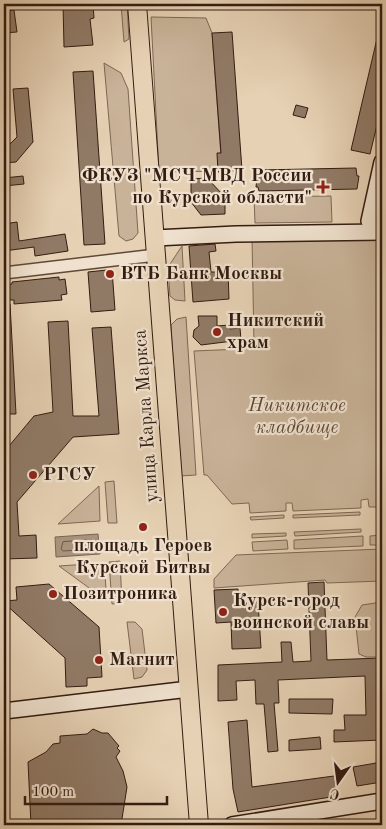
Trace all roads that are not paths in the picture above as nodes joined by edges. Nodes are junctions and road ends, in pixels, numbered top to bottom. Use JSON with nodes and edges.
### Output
{"nodes":[{"id":1,"x":137,"y":4,"type":"edge"},
{"id":2,"x":382,"y":162,"type":"edge"},
{"id":3,"x":381,"y":232,"type":"edge"},
{"id":4,"x":155,"y":246,"type":"junction"},
{"id":5,"x":4,"y":273,"type":"edge"},
{"id":6,"x":189,"y":689,"type":"junction"},
{"id":7,"x":4,"y":711,"type":"edge"},
{"id":8,"x":382,"y":800,"type":"edge"},
{"id":9,"x":199,"y":825,"type":"edge"},
{"id":10,"x":232,"y":825,"type":"edge"}],
"edges":[{"from":1,"to":4,"type":"main road","name":"улица Карла Маркса"},
{"from":2,"to":3,"type":"street"},
{"from":3,"to":4,"type":"street"},
{"from":4,"to":5,"type":"street"},
{"from":4,"to":6,"type":"main road","name":"улица Карла Маркса"},
{"from":6,"to":7,"type":"street"},
{"from":6,"to":9,"type":"main road","name":"улица Карла Маркса"},
{"from":8,"to":10,"type":"street"}]}
